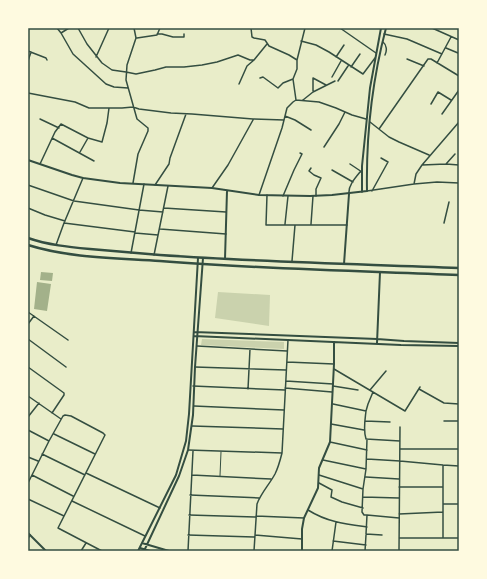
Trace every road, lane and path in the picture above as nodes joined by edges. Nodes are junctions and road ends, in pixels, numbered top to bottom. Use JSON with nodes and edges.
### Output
{"nodes":[{"id":1,"x":57,"y":28,"type":"edge"},
{"id":2,"x":69,"y":28,"type":"edge"},
{"id":3,"x":78,"y":28,"type":"edge"},
{"id":4,"x":109,"y":28,"type":"edge"},
{"id":5,"x":134,"y":28,"type":"edge"},
{"id":6,"x":160,"y":28,"type":"edge"},
{"id":7,"x":251,"y":28,"type":"edge"},
{"id":8,"x":305,"y":28,"type":"edge"},
{"id":9,"x":340,"y":28,"type":"edge"},
{"id":10,"x":381,"y":28,"type":"edge"},
{"id":11,"x":386,"y":28,"type":"edge"},
{"id":12,"x":432,"y":28,"type":"edge"},
{"id":13,"x":61,"y":33,"type":"junction"},
{"id":14,"x":157,"y":34,"type":"junction"},
{"id":15,"x":184,"y":34,"type":"dead end"},
{"id":16,"x":384,"y":34,"type":"junction"},
{"id":17,"x":451,"y":37,"type":"junction"},
{"id":18,"x":136,"y":38,"type":"junction"},
{"id":19,"x":459,"y":40,"type":"edge"},
{"id":20,"x":301,"y":41,"type":"junction"},
{"id":21,"x":382,"y":42,"type":"junction"},
{"id":22,"x":267,"y":44,"type":"junction"},
{"id":23,"x":344,"y":45,"type":"dead end"},
{"id":24,"x":446,"y":48,"type":"junction"},
{"id":25,"x":28,"y":51,"type":"edge"},
{"id":26,"x":31,"y":52,"type":"junction"},
{"id":27,"x":376,"y":53,"type":"junction"},
{"id":28,"x":458,"y":53,"type":"dead end"},
{"id":29,"x":360,"y":54,"type":"dead end"},
{"id":30,"x":442,"y":54,"type":"junction"},
{"id":31,"x":385,"y":55,"type":"dead end"},
{"id":32,"x":96,"y":57,"type":"junction"},
{"id":33,"x":336,"y":57,"type":"junction"},
{"id":34,"x":375,"y":58,"type":"junction"},
{"id":35,"x":407,"y":58,"type":"dead end"},
{"id":36,"x":47,"y":60,"type":"dead end"},
{"id":37,"x":254,"y":60,"type":"junction"},
{"id":38,"x":297,"y":60,"type":"junction"},
{"id":39,"x":28,"y":61,"type":"edge"},
{"id":40,"x":342,"y":61,"type":"junction"},
{"id":41,"x":437,"y":63,"type":"junction"},
{"id":42,"x":350,"y":66,"type":"junction"},
{"id":43,"x":424,"y":66,"type":"junction"},
{"id":44,"x":126,"y":72,"type":"junction"},
{"id":45,"x":459,"y":76,"type":"edge"},
{"id":46,"x":332,"y":77,"type":"dead end"},
{"id":47,"x":260,"y":78,"type":"dead end"},
{"id":48,"x":293,"y":79,"type":"junction"},
{"id":49,"x":335,"y":81,"type":"dead end"},
{"id":50,"x":338,"y":81,"type":"dead end"},
{"id":51,"x":240,"y":84,"type":"dead end"},
{"id":52,"x":326,"y":85,"type":"junction"},
{"id":53,"x":128,"y":88,"type":"junction"},
{"id":54,"x":459,"y":90,"type":"edge"},
{"id":55,"x":313,"y":92,"type":"junction"},
{"id":56,"x":28,"y":93,"type":"edge"},
{"id":57,"x":296,"y":100,"type":"junction"},
{"id":58,"x":303,"y":100,"type":"junction"},
{"id":59,"x":451,"y":100,"type":"junction"},
{"id":60,"x":431,"y":104,"type":"dead end"},
{"id":61,"x":133,"y":107,"type":"junction"},
{"id":62,"x":109,"y":108,"type":"junction"},
{"id":63,"x":345,"y":112,"type":"junction"},
{"id":64,"x":186,"y":114,"type":"junction"},
{"id":65,"x":442,"y":114,"type":"dead end"},
{"id":66,"x":285,"y":116,"type":"junction"},
{"id":67,"x":40,"y":119,"type":"dead end"},
{"id":68,"x":253,"y":119,"type":"junction"},
{"id":69,"x":366,"y":119,"type":"junction"},
{"id":70,"x":284,"y":120,"type":"junction"},
{"id":71,"x":370,"y":122,"type":"junction"},
{"id":72,"x":459,"y":122,"type":"edge"},
{"id":73,"x":59,"y":128,"type":"junction"},
{"id":74,"x":379,"y":129,"type":"junction"},
{"id":75,"x":311,"y":130,"type":"dead end"},
{"id":76,"x":52,"y":138,"type":"junction"},
{"id":77,"x":88,"y":138,"type":"junction"},
{"id":78,"x":324,"y":147,"type":"dead end"},
{"id":79,"x":80,"y":153,"type":"junction"},
{"id":80,"x":300,"y":153,"type":"dead end"},
{"id":81,"x":455,"y":154,"type":"dead end"},
{"id":82,"x":430,"y":155,"type":"junction"},
{"id":83,"x":381,"y":158,"type":"dead end"},
{"id":84,"x":28,"y":160,"type":"edge"},
{"id":85,"x":94,"y":160,"type":"dead end"},
{"id":86,"x":40,"y":164,"type":"junction"},
{"id":87,"x":350,"y":164,"type":"dead end"},
{"id":88,"x":446,"y":164,"type":"junction"},
{"id":89,"x":422,"y":165,"type":"junction"},
{"id":90,"x":459,"y":165,"type":"edge"},
{"id":91,"x":311,"y":168,"type":"dead end"},
{"id":92,"x":332,"y":170,"type":"dead end"},
{"id":93,"x":362,"y":172,"type":"junction"},
{"id":94,"x":83,"y":178,"type":"junction"},
{"id":95,"x":353,"y":182,"type":"junction"},
{"id":96,"x":133,"y":183,"type":"junction"},
{"id":97,"x":459,"y":183,"type":"edge"},
{"id":98,"x":144,"y":184,"type":"junction"},
{"id":99,"x":414,"y":184,"type":"junction"},
{"id":100,"x":155,"y":185,"type":"junction"},
{"id":101,"x":28,"y":186,"type":"edge"},
{"id":102,"x":168,"y":186,"type":"junction"},
{"id":103,"x":212,"y":188,"type":"junction"},
{"id":104,"x":372,"y":190,"type":"junction"},
{"id":105,"x":227,"y":191,"type":"junction"},
{"id":106,"x":366,"y":191,"type":"junction"},
{"id":107,"x":362,"y":192,"type":"junction"},
{"id":108,"x":349,"y":194,"type":"junction"},
{"id":109,"x":259,"y":195,"type":"junction"},
{"id":110,"x":266,"y":195,"type":"junction"},
{"id":111,"x":284,"y":196,"type":"junction"},
{"id":112,"x":288,"y":196,"type":"junction"},
{"id":113,"x":314,"y":196,"type":"junction"},
{"id":114,"x":74,"y":202,"type":"junction"},
{"id":115,"x":449,"y":202,"type":"dead end"},
{"id":116,"x":28,"y":208,"type":"edge"},
{"id":117,"x":164,"y":208,"type":"junction"},
{"id":118,"x":139,"y":210,"type":"junction"},
{"id":119,"x":163,"y":212,"type":"junction"},
{"id":120,"x":226,"y":212,"type":"junction"},
{"id":121,"x":64,"y":222,"type":"junction"},
{"id":122,"x":444,"y":223,"type":"dead end"},
{"id":123,"x":285,"y":224,"type":"junction"},
{"id":124,"x":295,"y":224,"type":"junction"},
{"id":125,"x":312,"y":224,"type":"junction"},
{"id":126,"x":347,"y":225,"type":"junction"},
{"id":127,"x":159,"y":229,"type":"junction"},
{"id":128,"x":135,"y":232,"type":"junction"},
{"id":129,"x":226,"y":234,"type":"junction"},
{"id":130,"x":158,"y":235,"type":"junction"},
{"id":131,"x":28,"y":238,"type":"edge"},
{"id":132,"x":28,"y":244,"type":"edge"},
{"id":133,"x":56,"y":245,"type":"junction"},
{"id":134,"x":96,"y":250,"type":"junction"},
{"id":135,"x":131,"y":253,"type":"junction"},
{"id":136,"x":154,"y":255,"type":"junction"},
{"id":137,"x":96,"y":256,"type":"junction"},
{"id":138,"x":198,"y":258,"type":"junction"},
{"id":139,"x":203,"y":258,"type":"junction"},
{"id":140,"x":225,"y":260,"type":"junction"},
{"id":141,"x":253,"y":261,"type":"junction"},
{"id":142,"x":292,"y":263,"type":"junction"},
{"id":143,"x":198,"y":264,"type":"junction"},
{"id":144,"x":202,"y":264,"type":"junction"},
{"id":145,"x":344,"y":264,"type":"junction"},
{"id":146,"x":404,"y":266,"type":"junction"},
{"id":147,"x":253,"y":267,"type":"junction"},
{"id":148,"x":459,"y":268,"type":"edge"},
{"id":149,"x":380,"y":272,"type":"junction"},
{"id":150,"x":404,"y":273,"type":"junction"},
{"id":151,"x":459,"y":275,"type":"edge"},
{"id":152,"x":28,"y":312,"type":"edge"},
{"id":153,"x":34,"y":316,"type":"junction"},
{"id":154,"x":28,"y":324,"type":"edge"},
{"id":155,"x":194,"y":332,"type":"junction"},
{"id":156,"x":198,"y":332,"type":"junction"},
{"id":157,"x":288,"y":335,"type":"junction"},
{"id":158,"x":194,"y":336,"type":"junction"},
{"id":159,"x":197,"y":336,"type":"junction"},
{"id":160,"x":28,"y":339,"type":"edge"},
{"id":161,"x":288,"y":339,"type":"junction"},
{"id":162,"x":377,"y":339,"type":"junction"},
{"id":163,"x":68,"y":340,"type":"dead end"},
{"id":164,"x":334,"y":342,"type":"junction"},
{"id":165,"x":377,"y":343,"type":"junction"},
{"id":166,"x":459,"y":343,"type":"edge"},
{"id":167,"x":196,"y":346,"type":"junction"},
{"id":168,"x":459,"y":346,"type":"edge"},
{"id":169,"x":250,"y":349,"type":"junction"},
{"id":170,"x":287,"y":351,"type":"junction"},
{"id":171,"x":286,"y":362,"type":"junction"},
{"id":172,"x":334,"y":364,"type":"junction"},
{"id":173,"x":28,"y":367,"type":"edge"},
{"id":174,"x":66,"y":367,"type":"dead end"},
{"id":175,"x":195,"y":367,"type":"junction"},
{"id":176,"x":249,"y":369,"type":"junction"},
{"id":177,"x":334,"y":369,"type":"junction"},
{"id":178,"x":286,"y":370,"type":"junction"},
{"id":179,"x":386,"y":371,"type":"dead end"},
{"id":180,"x":286,"y":381,"type":"junction"},
{"id":181,"x":333,"y":385,"type":"junction"},
{"id":182,"x":190,"y":386,"type":"junction"},
{"id":183,"x":194,"y":386,"type":"junction"},
{"id":184,"x":248,"y":389,"type":"junction"},
{"id":185,"x":285,"y":389,"type":"junction"},
{"id":186,"x":358,"y":390,"type":"dead end"},
{"id":187,"x":370,"y":390,"type":"junction"},
{"id":188,"x":332,"y":392,"type":"junction"},
{"id":189,"x":373,"y":392,"type":"junction"},
{"id":190,"x":28,"y":396,"type":"edge"},
{"id":191,"x":39,"y":403,"type":"junction"},
{"id":192,"x":332,"y":404,"type":"junction"},
{"id":193,"x":459,"y":404,"type":"edge"},
{"id":194,"x":194,"y":406,"type":"junction"},
{"id":195,"x":284,"y":410,"type":"junction"},
{"id":196,"x":366,"y":411,"type":"junction"},
{"id":197,"x":52,"y":413,"type":"junction"},
{"id":198,"x":28,"y":417,"type":"edge"},
{"id":199,"x":62,"y":419,"type":"junction"},
{"id":200,"x":365,"y":421,"type":"junction"},
{"id":201,"x":444,"y":421,"type":"dead end"},
{"id":202,"x":459,"y":421,"type":"edge"},
{"id":203,"x":390,"y":422,"type":"dead end"},
{"id":204,"x":331,"y":424,"type":"junction"},
{"id":205,"x":192,"y":426,"type":"junction"},
{"id":206,"x":400,"y":427,"type":"dead end"},
{"id":207,"x":283,"y":429,"type":"junction"},
{"id":208,"x":28,"y":430,"type":"edge"},
{"id":209,"x":364,"y":430,"type":"junction"},
{"id":210,"x":53,"y":433,"type":"junction"},
{"id":211,"x":367,"y":440,"type":"junction"},
{"id":212,"x":48,"y":441,"type":"junction"},
{"id":213,"x":400,"y":441,"type":"junction"},
{"id":214,"x":330,"y":442,"type":"junction"},
{"id":215,"x":400,"y":449,"type":"junction"},
{"id":216,"x":459,"y":449,"type":"edge"},
{"id":217,"x":184,"y":450,"type":"junction"},
{"id":218,"x":188,"y":450,"type":"junction"},
{"id":219,"x":367,"y":450,"type":"junction"},
{"id":220,"x":193,"y":451,"type":"junction"},
{"id":221,"x":221,"y":451,"type":"junction"},
{"id":222,"x":282,"y":453,"type":"junction"},
{"id":223,"x":42,"y":454,"type":"junction"},
{"id":224,"x":95,"y":454,"type":"junction"},
{"id":225,"x":28,"y":457,"type":"edge"},
{"id":226,"x":322,"y":459,"type":"junction"},
{"id":227,"x":367,"y":459,"type":"junction"},
{"id":228,"x":38,"y":461,"type":"junction"},
{"id":229,"x":400,"y":461,"type":"junction"},
{"id":230,"x":443,"y":465,"type":"junction"},
{"id":231,"x":459,"y":466,"type":"edge"},
{"id":232,"x":366,"y":470,"type":"junction"},
{"id":233,"x":85,"y":474,"type":"junction"},
{"id":234,"x":32,"y":475,"type":"junction"},
{"id":235,"x":192,"y":475,"type":"junction"},
{"id":236,"x":318,"y":475,"type":"junction"},
{"id":237,"x":220,"y":476,"type":"junction"},
{"id":238,"x":366,"y":477,"type":"junction"},
{"id":239,"x":272,"y":479,"type":"junction"},
{"id":240,"x":399,"y":479,"type":"junction"},
{"id":241,"x":28,"y":483,"type":"edge"},
{"id":242,"x":318,"y":483,"type":"junction"},
{"id":243,"x":399,"y":487,"type":"junction"},
{"id":244,"x":443,"y":487,"type":"junction"},
{"id":245,"x":363,"y":488,"type":"junction"},
{"id":246,"x":190,"y":495,"type":"junction"},
{"id":247,"x":74,"y":496,"type":"junction"},
{"id":248,"x":363,"y":497,"type":"junction"},
{"id":249,"x":259,"y":498,"type":"junction"},
{"id":250,"x":399,"y":498,"type":"junction"},
{"id":251,"x":28,"y":499,"type":"edge"},
{"id":252,"x":72,"y":501,"type":"junction"},
{"id":253,"x":443,"y":504,"type":"junction"},
{"id":254,"x":459,"y":504,"type":"edge"},
{"id":255,"x":160,"y":508,"type":"junction"},
{"id":256,"x":363,"y":508,"type":"junction"},
{"id":257,"x":307,"y":510,"type":"junction"},
{"id":258,"x":443,"y":512,"type":"junction"},
{"id":259,"x":399,"y":514,"type":"junction"},
{"id":260,"x":190,"y":515,"type":"junction"},
{"id":261,"x":367,"y":515,"type":"junction"},
{"id":262,"x":64,"y":516,"type":"junction"},
{"id":263,"x":256,"y":517,"type":"junction"},
{"id":264,"x":304,"y":518,"type":"junction"},
{"id":265,"x":399,"y":518,"type":"junction"},
{"id":266,"x":336,"y":522,"type":"junction"},
{"id":267,"x":367,"y":527,"type":"junction"},
{"id":268,"x":28,"y":533,"type":"edge"},
{"id":269,"x":366,"y":534,"type":"junction"},
{"id":270,"x":30,"y":535,"type":"junction"},
{"id":271,"x":188,"y":535,"type":"junction"},
{"id":272,"x":382,"y":535,"type":"dead end"},
{"id":273,"x":146,"y":536,"type":"junction"},
{"id":274,"x":255,"y":536,"type":"junction"},
{"id":275,"x":399,"y":538,"type":"junction"},
{"id":276,"x":443,"y":538,"type":"junction"},
{"id":277,"x":459,"y":538,"type":"edge"},
{"id":278,"x":28,"y":539,"type":"edge"},
{"id":279,"x":302,"y":539,"type":"junction"},
{"id":280,"x":333,"y":542,"type":"junction"},
{"id":281,"x":86,"y":543,"type":"junction"},
{"id":282,"x":142,"y":543,"type":"junction"},
{"id":283,"x":146,"y":545,"type":"junction"},
{"id":284,"x":366,"y":545,"type":"junction"},
{"id":285,"x":139,"y":550,"type":"edge"},
{"id":286,"x":144,"y":550,"type":"edge"},
{"id":287,"x":46,"y":551,"type":"edge"},
{"id":288,"x":81,"y":551,"type":"edge"},
{"id":289,"x":102,"y":551,"type":"edge"},
{"id":290,"x":150,"y":551,"type":"edge"},
{"id":291,"x":169,"y":551,"type":"edge"},
{"id":292,"x":188,"y":551,"type":"edge"},
{"id":293,"x":254,"y":551,"type":"edge"},
{"id":294,"x":302,"y":551,"type":"edge"},
{"id":295,"x":332,"y":551,"type":"edge"},
{"id":296,"x":365,"y":551,"type":"edge"},
{"id":297,"x":399,"y":551,"type":"edge"}],
"edges":[{"from":1,"to":13,"type":"street"},
{"from":2,"to":13,"type":"street"},
{"from":3,"to":32,"type":"street"},
{"from":4,"to":32,"type":"street"},
{"from":5,"to":18,"type":"street"},
{"from":6,"to":14,"type":"street"},
{"from":7,"to":22,"type":"street"},
{"from":8,"to":20,"type":"street"},
{"from":9,"to":27,"type":"street"},
{"from":10,"to":27,"type":"street"},
{"from":11,"to":16,"type":"street"},
{"from":12,"to":17,"type":"street"},
{"from":13,"to":53,"type":"street"},
{"from":14,"to":15,"type":"street"},
{"from":14,"to":18,"type":"street"},
{"from":16,"to":21,"type":"street"},
{"from":16,"to":30,"type":"street"},
{"from":17,"to":19,"type":"street"},
{"from":17,"to":24,"type":"street"},
{"from":18,"to":44,"type":"street"},
{"from":20,"to":33,"type":"street"},
{"from":20,"to":38,"type":"street"},
{"from":21,"to":31,"type":"street"},
{"from":21,"to":71,"type":"street"},
{"from":22,"to":37,"type":"street"},
{"from":22,"to":38,"type":"street"},
{"from":23,"to":33,"type":"street"},
{"from":24,"to":28,"type":"street"},
{"from":24,"to":30,"type":"street"},
{"from":25,"to":26,"type":"street"},
{"from":26,"to":36,"type":"street"},
{"from":26,"to":39,"type":"street"},
{"from":27,"to":34,"type":"street"},
{"from":29,"to":42,"type":"street"},
{"from":30,"to":41,"type":"street"},
{"from":32,"to":44,"type":"street"},
{"from":33,"to":40,"type":"street"},
{"from":34,"to":42,"type":"street"},
{"from":34,"to":69,"type":"street"},
{"from":35,"to":43,"type":"street"},
{"from":37,"to":44,"type":"street"},
{"from":37,"to":51,"type":"street"},
{"from":38,"to":48,"type":"street"},
{"from":40,"to":42,"type":"street"},
{"from":40,"to":46,"type":"street"},
{"from":41,"to":43,"type":"street"},
{"from":41,"to":45,"type":"street"},
{"from":42,"to":50,"type":"street"},
{"from":43,"to":74,"type":"street"},
{"from":44,"to":53,"type":"street"},
{"from":47,"to":48,"type":"street"},
{"from":48,"to":57,"type":"street"},
{"from":49,"to":52,"type":"street"},
{"from":52,"to":55,"type":"street"},
{"from":52,"to":55,"type":"street"},
{"from":53,"to":61,"type":"street"},
{"from":54,"to":59,"type":"street"},
{"from":55,"to":58,"type":"street"},
{"from":56,"to":62,"type":"street"},
{"from":57,"to":58,"type":"street"},
{"from":57,"to":66,"type":"street"},
{"from":58,"to":63,"type":"street"},
{"from":59,"to":60,"type":"street"},
{"from":59,"to":65,"type":"street"},
{"from":61,"to":62,"type":"street"},
{"from":61,"to":64,"type":"street"},
{"from":61,"to":96,"type":"street"},
{"from":62,"to":77,"type":"street"},
{"from":63,"to":69,"type":"street"},
{"from":63,"to":78,"type":"street"},
{"from":64,"to":68,"type":"street"},
{"from":64,"to":100,"type":"street"},
{"from":66,"to":70,"type":"street"},
{"from":66,"to":75,"type":"street"},
{"from":67,"to":73,"type":"street"},
{"from":68,"to":70,"type":"street"},
{"from":68,"to":103,"type":"street"},
{"from":69,"to":93,"type":"street"},
{"from":70,"to":109,"type":"street"},
{"from":71,"to":74,"type":"street"},
{"from":71,"to":106,"type":"street"},
{"from":72,"to":82,"type":"street"},
{"from":73,"to":76,"type":"street"},
{"from":73,"to":77,"type":"street"},
{"from":74,"to":82,"type":"street"},
{"from":76,"to":79,"type":"street"},
{"from":76,"to":86,"type":"street"},
{"from":77,"to":79,"type":"street"},
{"from":79,"to":85,"type":"street"},
{"from":80,"to":111,"type":"street"},
{"from":81,"to":88,"type":"street"},
{"from":82,"to":89,"type":"street"},
{"from":83,"to":104,"type":"street"},
{"from":84,"to":86,"type":"street"},
{"from":86,"to":94,"type":"street"},
{"from":87,"to":93,"type":"street"},
{"from":88,"to":89,"type":"street"},
{"from":88,"to":90,"type":"street"},
{"from":89,"to":99,"type":"street"},
{"from":91,"to":113,"type":"street"},
{"from":92,"to":95,"type":"street"},
{"from":93,"to":95,"type":"street"},
{"from":93,"to":107,"type":"street"},
{"from":94,"to":96,"type":"street"},
{"from":94,"to":114,"type":"street"},
{"from":95,"to":108,"type":"street"},
{"from":96,"to":98,"type":"street"},
{"from":97,"to":99,"type":"street"},
{"from":98,"to":100,"type":"street"},
{"from":98,"to":118,"type":"street"},
{"from":99,"to":104,"type":"street"},
{"from":100,"to":102,"type":"street"},
{"from":101,"to":114,"type":"street"},
{"from":102,"to":103,"type":"street"},
{"from":102,"to":117,"type":"street"},
{"from":103,"to":105,"type":"street"},
{"from":104,"to":106,"type":"street"},
{"from":105,"to":109,"type":"street"},
{"from":105,"to":120,"type":"street"},
{"from":106,"to":107,"type":"street"},
{"from":107,"to":108,"type":"street"},
{"from":108,"to":113,"type":"street"},
{"from":108,"to":126,"type":"street"},
{"from":109,"to":110,"type":"street"},
{"from":110,"to":111,"type":"street"},
{"from":110,"to":123,"type":"street"},
{"from":111,"to":112,"type":"street"},
{"from":112,"to":113,"type":"street"},
{"from":112,"to":123,"type":"street"},
{"from":113,"to":125,"type":"street"},
{"from":114,"to":118,"type":"street"},
{"from":114,"to":121,"type":"street"},
{"from":115,"to":122,"type":"street"},
{"from":116,"to":121,"type":"street"},
{"from":117,"to":119,"type":"street"},
{"from":117,"to":120,"type":"street"},
{"from":118,"to":119,"type":"street"},
{"from":118,"to":128,"type":"street"},
{"from":119,"to":127,"type":"street"},
{"from":120,"to":129,"type":"street"},
{"from":121,"to":128,"type":"street"},
{"from":121,"to":133,"type":"street"},
{"from":123,"to":124,"type":"street"},
{"from":124,"to":125,"type":"street"},
{"from":124,"to":142,"type":"street"},
{"from":125,"to":126,"type":"street"},
{"from":126,"to":145,"type":"street"},
{"from":127,"to":129,"type":"street"},
{"from":127,"to":130,"type":"street"},
{"from":128,"to":130,"type":"street"},
{"from":128,"to":135,"type":"street"},
{"from":129,"to":140,"type":"street"},
{"from":130,"to":136,"type":"street"},
{"from":131,"to":133,"type":"main road"},
{"from":132,"to":137,"type":"main road"},
{"from":133,"to":134,"type":"main road"},
{"from":134,"to":135,"type":"main road"},
{"from":134,"to":137,"type":"main road"},
{"from":135,"to":136,"type":"main road"},
{"from":136,"to":138,"type":"main road"},
{"from":137,"to":143,"type":"main road"},
{"from":138,"to":139,"type":"main road"},
{"from":138,"to":143,"type":"street"},
{"from":139,"to":140,"type":"main road"},
{"from":139,"to":144,"type":"street"},
{"from":140,"to":141,"type":"main road"},
{"from":141,"to":142,"type":"main road"},
{"from":141,"to":147,"type":"main road"},
{"from":142,"to":145,"type":"main road"},
{"from":143,"to":144,"type":"main road"},
{"from":143,"to":155,"type":"street"},
{"from":144,"to":147,"type":"main road"},
{"from":144,"to":156,"type":"street"},
{"from":145,"to":146,"type":"main road"},
{"from":146,"to":148,"type":"main road"},
{"from":146,"to":150,"type":"main road"},
{"from":147,"to":149,"type":"main road"},
{"from":149,"to":150,"type":"main road"},
{"from":149,"to":162,"type":"street"},
{"from":150,"to":151,"type":"main road"},
{"from":152,"to":153,"type":"street"},
{"from":153,"to":154,"type":"street"},
{"from":153,"to":163,"type":"street"},
{"from":155,"to":156,"type":"street"},
{"from":155,"to":158,"type":"street"},
{"from":156,"to":157,"type":"street"},
{"from":156,"to":159,"type":"street"},
{"from":157,"to":161,"type":"street"},
{"from":157,"to":162,"type":"street"},
{"from":158,"to":159,"type":"street"},
{"from":158,"to":182,"type":"street"},
{"from":159,"to":161,"type":"street"},
{"from":159,"to":167,"type":"street"},
{"from":160,"to":174,"type":"street"},
{"from":161,"to":164,"type":"street"},
{"from":161,"to":170,"type":"street"},
{"from":162,"to":165,"type":"street"},
{"from":162,"to":166,"type":"street"},
{"from":164,"to":165,"type":"street"},
{"from":164,"to":172,"type":"street"},
{"from":165,"to":168,"type":"street"},
{"from":167,"to":169,"type":"street"},
{"from":167,"to":175,"type":"street"},
{"from":169,"to":170,"type":"street"},
{"from":169,"to":176,"type":"street"},
{"from":170,"to":171,"type":"street"},
{"from":171,"to":172,"type":"street"},
{"from":171,"to":178,"type":"street"},
{"from":172,"to":177,"type":"street"},
{"from":173,"to":197,"type":"street"},
{"from":175,"to":176,"type":"street"},
{"from":175,"to":183,"type":"street"},
{"from":176,"to":178,"type":"street"},
{"from":176,"to":184,"type":"street"},
{"from":177,"to":181,"type":"street"},
{"from":177,"to":187,"type":"street"},
{"from":178,"to":180,"type":"street"},
{"from":179,"to":187,"type":"street"},
{"from":180,"to":181,"type":"street"},
{"from":180,"to":185,"type":"street"},
{"from":181,"to":186,"type":"street"},
{"from":181,"to":188,"type":"street"},
{"from":182,"to":183,"type":"street"},
{"from":182,"to":217,"type":"street"},
{"from":183,"to":184,"type":"street"},
{"from":183,"to":194,"type":"street"},
{"from":184,"to":185,"type":"street"},
{"from":185,"to":188,"type":"street"},
{"from":185,"to":195,"type":"street"},
{"from":187,"to":189,"type":"street"},
{"from":188,"to":192,"type":"street"},
{"from":189,"to":193,"type":"street"},
{"from":189,"to":196,"type":"street"},
{"from":190,"to":191,"type":"street"},
{"from":191,"to":197,"type":"street"},
{"from":191,"to":198,"type":"street"},
{"from":192,"to":196,"type":"street"},
{"from":192,"to":204,"type":"street"},
{"from":194,"to":195,"type":"street"},
{"from":194,"to":205,"type":"street"},
{"from":195,"to":207,"type":"street"},
{"from":196,"to":200,"type":"street"},
{"from":197,"to":199,"type":"street"},
{"from":199,"to":210,"type":"street"},
{"from":199,"to":224,"type":"street"},
{"from":200,"to":203,"type":"street"},
{"from":200,"to":209,"type":"street"},
{"from":201,"to":202,"type":"street"},
{"from":204,"to":209,"type":"street"},
{"from":204,"to":214,"type":"street"},
{"from":205,"to":207,"type":"street"},
{"from":205,"to":218,"type":"street"},
{"from":206,"to":213,"type":"street"},
{"from":207,"to":222,"type":"street"},
{"from":208,"to":212,"type":"street"},
{"from":209,"to":211,"type":"street"},
{"from":210,"to":212,"type":"street"},
{"from":210,"to":224,"type":"street"},
{"from":211,"to":213,"type":"street"},
{"from":211,"to":219,"type":"street"},
{"from":212,"to":223,"type":"street"},
{"from":213,"to":215,"type":"street"},
{"from":214,"to":219,"type":"street"},
{"from":214,"to":226,"type":"street"},
{"from":215,"to":216,"type":"street"},
{"from":215,"to":229,"type":"street"},
{"from":217,"to":218,"type":"street"},
{"from":217,"to":255,"type":"street"},
{"from":218,"to":220,"type":"street"},
{"from":218,"to":283,"type":"street"},
{"from":219,"to":227,"type":"street"},
{"from":220,"to":221,"type":"street"},
{"from":220,"to":235,"type":"street"},
{"from":221,"to":222,"type":"street"},
{"from":221,"to":237,"type":"street"},
{"from":222,"to":239,"type":"street"},
{"from":223,"to":228,"type":"street"},
{"from":223,"to":233,"type":"street"},
{"from":224,"to":233,"type":"street"},
{"from":225,"to":228,"type":"street"},
{"from":226,"to":232,"type":"street"},
{"from":226,"to":236,"type":"street"},
{"from":227,"to":229,"type":"street"},
{"from":227,"to":232,"type":"street"},
{"from":228,"to":234,"type":"street"},
{"from":229,"to":230,"type":"street"},
{"from":229,"to":240,"type":"street"},
{"from":230,"to":231,"type":"street"},
{"from":230,"to":244,"type":"street"},
{"from":232,"to":238,"type":"street"},
{"from":233,"to":247,"type":"street"},
{"from":233,"to":255,"type":"street"},
{"from":234,"to":241,"type":"street"},
{"from":234,"to":247,"type":"street"},
{"from":235,"to":237,"type":"street"},
{"from":235,"to":246,"type":"street"},
{"from":236,"to":242,"type":"street"},
{"from":236,"to":245,"type":"street"},
{"from":237,"to":239,"type":"street"},
{"from":238,"to":240,"type":"street"},
{"from":238,"to":245,"type":"street"},
{"from":239,"to":249,"type":"street"},
{"from":240,"to":243,"type":"street"},
{"from":242,"to":256,"type":"street"},
{"from":242,"to":257,"type":"street"},
{"from":243,"to":244,"type":"street"},
{"from":243,"to":250,"type":"street"},
{"from":244,"to":253,"type":"street"},
{"from":245,"to":248,"type":"street"},
{"from":246,"to":249,"type":"street"},
{"from":246,"to":260,"type":"street"},
{"from":247,"to":252,"type":"street"},
{"from":248,"to":250,"type":"street"},
{"from":248,"to":256,"type":"street"},
{"from":249,"to":263,"type":"street"},
{"from":250,"to":259,"type":"street"},
{"from":251,"to":262,"type":"street"},
{"from":252,"to":262,"type":"street"},
{"from":252,"to":273,"type":"street"},
{"from":253,"to":254,"type":"street"},
{"from":253,"to":258,"type":"street"},
{"from":255,"to":273,"type":"street"},
{"from":256,"to":261,"type":"street"},
{"from":257,"to":264,"type":"street"},
{"from":257,"to":266,"type":"street"},
{"from":258,"to":259,"type":"street"},
{"from":258,"to":276,"type":"street"},
{"from":259,"to":265,"type":"street"},
{"from":260,"to":263,"type":"street"},
{"from":260,"to":271,"type":"street"},
{"from":261,"to":265,"type":"street"},
{"from":261,"to":267,"type":"street"},
{"from":262,"to":281,"type":"street"},
{"from":263,"to":264,"type":"street"},
{"from":263,"to":274,"type":"street"},
{"from":264,"to":279,"type":"street"},
{"from":265,"to":275,"type":"street"},
{"from":266,"to":267,"type":"street"},
{"from":266,"to":280,"type":"street"},
{"from":267,"to":269,"type":"street"},
{"from":268,"to":270,"type":"street"},
{"from":269,"to":272,"type":"street"},
{"from":269,"to":284,"type":"street"},
{"from":270,"to":278,"type":"street"},
{"from":270,"to":287,"type":"street"},
{"from":271,"to":274,"type":"street"},
{"from":271,"to":292,"type":"street"},
{"from":273,"to":282,"type":"street"},
{"from":274,"to":279,"type":"street"},
{"from":274,"to":293,"type":"street"},
{"from":275,"to":276,"type":"street"},
{"from":275,"to":297,"type":"street"},
{"from":276,"to":277,"type":"street"},
{"from":279,"to":294,"type":"street"},
{"from":280,"to":284,"type":"street"},
{"from":280,"to":295,"type":"street"},
{"from":281,"to":288,"type":"street"},
{"from":281,"to":289,"type":"street"},
{"from":282,"to":283,"type":"street"},
{"from":282,"to":285,"type":"street"},
{"from":283,"to":286,"type":"street"},
{"from":283,"to":291,"type":"street"},
{"from":284,"to":296,"type":"street"},
{"from":285,"to":286,"type":"street"},
{"from":286,"to":290,"type":"street"}]}
